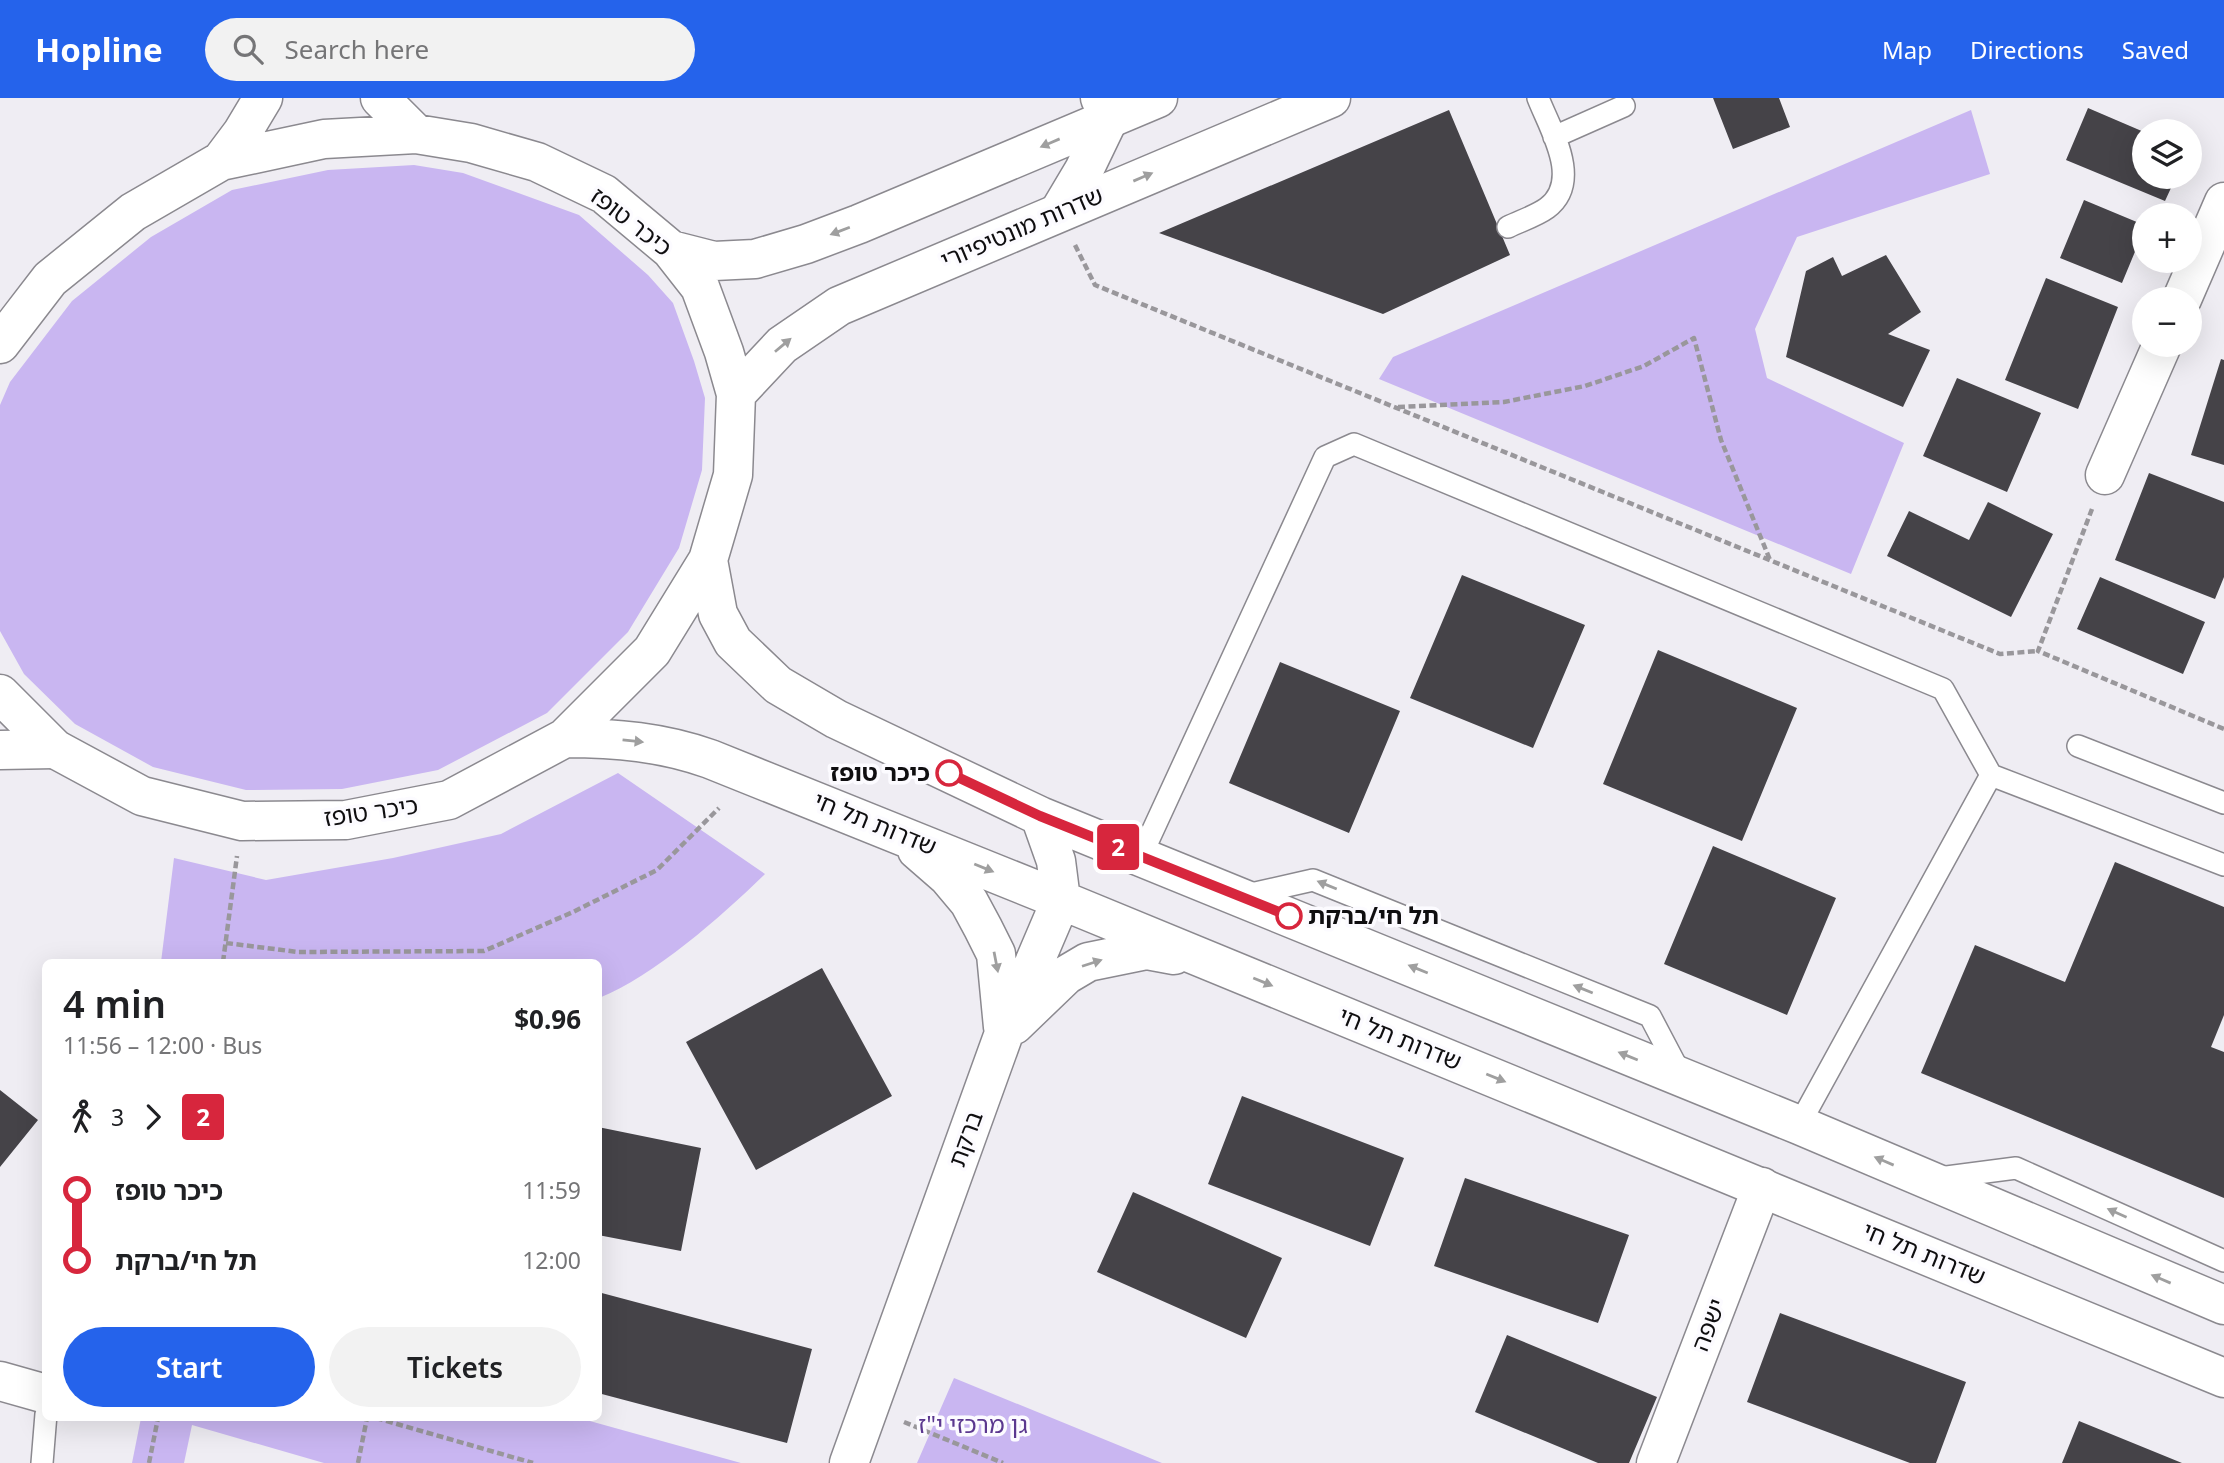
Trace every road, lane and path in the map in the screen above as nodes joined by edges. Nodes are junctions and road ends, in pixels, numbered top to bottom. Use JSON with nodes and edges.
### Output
{"nodes":[{"id":1,"x":262,"y":98,"type":"edge"},
{"id":2,"x":380,"y":98,"type":"edge"},
{"id":3,"x":1158,"y":98,"type":"edge"},
{"id":4,"x":1331,"y":98,"type":"edge"},
{"id":5,"x":1538,"y":98,"type":"edge"},
{"id":6,"x":1624,"y":106,"type":"dead end"},
{"id":7,"x":1105,"y":108,"type":"edge"},
{"id":8,"x":416,"y":134,"type":"junction"},
{"id":9,"x":1554,"y":137,"type":"junction"},
{"id":10,"x":221,"y":161,"type":"junction"},
{"id":11,"x":2224,"y":202,"type":"edge"},
{"id":12,"x":1059,"y":212,"type":"junction"},
{"id":13,"x":1507,"y":227,"type":"dead end"},
{"id":14,"x":671,"y":250,"type":"junction"},
{"id":15,"x":2187,"y":287,"type":"edge"},
{"id":16,"x":0,"y":344,"type":"edge"},
{"id":17,"x":2157,"y":357,"type":"edge"},
{"id":18,"x":736,"y":394,"type":"junction"},
{"id":19,"x":1394,"y":407,"type":"junction"},
{"id":20,"x":2105,"y":475,"type":"joint"},
{"id":21,"x":708,"y":560,"type":"junction"},
{"id":22,"x":1771,"y":561,"type":"junction"},
{"id":23,"x":2038,"y":651,"type":"junction"},
{"id":24,"x":0,"y":694,"type":"edge"},
{"id":25,"x":2224,"y":729,"type":"edge"},
{"id":26,"x":565,"y":738,"type":"junction"},
{"id":27,"x":2078,"y":746,"type":"dead end"},
{"id":28,"x":55,"y":749,"type":"junction"},
{"id":29,"x":0,"y":750,"type":"edge"},
{"id":30,"x":1991,"y":775,"type":"junction"},
{"id":31,"x":2224,"y":803,"type":"edge"},
{"id":32,"x":719,"y":808,"type":"dead end"},
{"id":33,"x":1040,"y":816,"type":"junction"},
{"id":34,"x":897,"y":833,"type":"junction"},
{"id":35,"x":238,"y":851,"type":"dead end"},
{"id":36,"x":1141,"y":856,"type":"junction"},
{"id":37,"x":2224,"y":865,"type":"edge"},
{"id":38,"x":1061,"y":900,"type":"junction"},
{"id":39,"x":226,"y":943,"type":"junction"},
{"id":40,"x":223,"y":959,"type":"edge"},
{"id":41,"x":1213,"y":962,"type":"junction"},
{"id":42,"x":1003,"y":1036,"type":"junction"},
{"id":43,"x":1799,"y":1125,"type":"junction"},
{"id":44,"x":1926,"y":1179,"type":"junction"},
{"id":45,"x":1762,"y":1187,"type":"junction"},
{"id":46,"x":2224,"y":1261,"type":"edge"},
{"id":47,"x":2224,"y":1305,"type":"edge"},
{"id":48,"x":2224,"y":1378,"type":"edge"},
{"id":49,"x":0,"y":1381,"type":"edge"},
{"id":50,"x":42,"y":1393,"type":"edge"},
{"id":51,"x":45,"y":1421,"type":"edge"},
{"id":52,"x":157,"y":1421,"type":"edge"},
{"id":53,"x":366,"y":1421,"type":"edge"},
{"id":54,"x":386,"y":1421,"type":"edge"},
{"id":55,"x":904,"y":1422,"type":"dead end"},
{"id":56,"x":42,"y":1463,"type":"edge"},
{"id":57,"x":149,"y":1463,"type":"edge"},
{"id":58,"x":358,"y":1463,"type":"edge"},
{"id":59,"x":533,"y":1463,"type":"edge"},
{"id":60,"x":849,"y":1463,"type":"edge"},
{"id":61,"x":1003,"y":1463,"type":"edge"},
{"id":62,"x":1656,"y":1463,"type":"edge"}],
"edges":[{"from":1,"to":10,"type":"main road"},
{"from":2,"to":8,"type":"main road"},
{"from":3,"to":7,"type":"main road"},
{"from":12,"to":4,"type":"main road","name":"שדרות מונטיפיורי","one_way":true},
{"from":5,"to":9,"type":"lane"},
{"from":6,"to":9,"type":"lane"},
{"from":7,"to":12,"type":"main road"},
{"from":7,"to":14,"type":"main road","one_way":true},
{"from":8,"to":10,"type":"main road","name":"כיכר טופז"},
{"from":8,"to":14,"type":"main road","name":"כיכר טופז"},
{"from":9,"to":13,"type":"lane"},
{"from":10,"to":16,"type":"main road","name":"כיכר טופז"},
{"from":11,"to":15,"type":"main road"},
{"from":18,"to":12,"type":"main road","name":"שדרות מונטיפיורי","one_way":true},
{"from":12,"to":19,"type":"path"},
{"from":14,"to":18,"type":"main road","name":"כיכר טופז"},
{"from":17,"to":20,"type":"main road"},
{"from":18,"to":21,"type":"main road","name":"כיכר טופז"},
{"from":19,"to":22,"type":"path"},
{"from":19,"to":22,"type":"path"},
{"from":20,"to":23,"type":"path"},
{"from":21,"to":26,"type":"main road","name":"כיכר טופז"},
{"from":21,"to":33,"type":"main road"},
{"from":22,"to":23,"type":"path"},
{"from":23,"to":25,"type":"path"},
{"from":24,"to":28,"type":"main road","name":"כיכר טופז"},
{"from":26,"to":28,"type":"main road","name":"כיכר טופז"},
{"from":26,"to":34,"type":"main road","name":"שדרות תל חי","one_way":true},
{"from":27,"to":31,"type":"lane"},
{"from":28,"to":29,"type":"main road"},
{"from":30,"to":36,"type":"lane"},
{"from":30,"to":37,"type":"lane"},
{"from":30,"to":43,"type":"lane"},
{"from":32,"to":39,"type":"path"},
{"from":33,"to":36,"type":"main road"},
{"from":33,"to":38,"type":"main road"},
{"from":34,"to":38,"type":"main road","name":"שדרות תל חי","one_way":true},
{"from":34,"to":42,"type":"main road","one_way":true},
{"from":35,"to":39,"type":"path"},
{"from":43,"to":36,"type":"main road","one_way":true},
{"from":38,"to":41,"type":"main road","name":"שדרות תל חי"},
{"from":38,"to":42,"type":"main road","name":"ברקת"},
{"from":39,"to":40,"type":"path"},
{"from":42,"to":41,"type":"main road","one_way":true},
{"from":41,"to":45,"type":"main road","name":"שדרות תל חי","one_way":true},
{"from":42,"to":60,"type":"main road","name":"ברקת"},
{"from":44,"to":43,"type":"main road","one_way":true},
{"from":46,"to":44,"type":"lane","one_way":true},
{"from":47,"to":44,"type":"main road","one_way":true},
{"from":45,"to":48,"type":"main road","name":"שדרות תל חי"},
{"from":45,"to":62,"type":"main road","name":"ישפה"},
{"from":49,"to":50,"type":"main road"},
{"from":51,"to":56,"type":"lane"},
{"from":52,"to":57,"type":"path"},
{"from":53,"to":58,"type":"path"},
{"from":54,"to":59,"type":"path"},
{"from":55,"to":61,"type":"path"}]}
